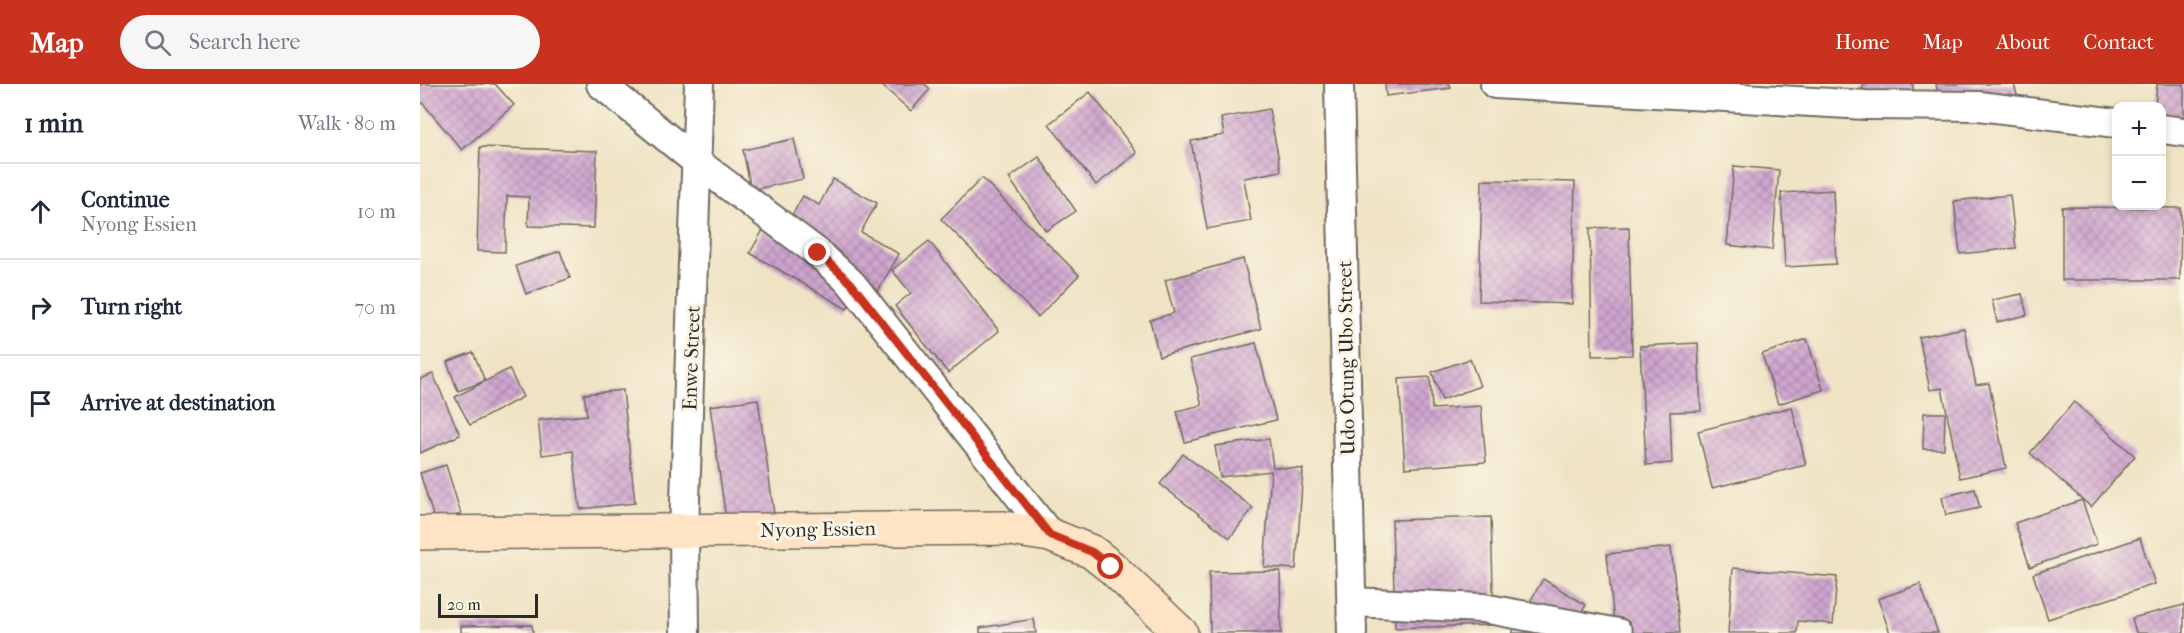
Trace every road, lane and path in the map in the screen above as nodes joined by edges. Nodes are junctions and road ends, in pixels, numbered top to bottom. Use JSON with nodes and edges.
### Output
{"nodes":[{"id":1,"x":601,"y":84,"type":"edge"},
{"id":2,"x":699,"y":84,"type":"edge"},
{"id":3,"x":1339,"y":84,"type":"edge"},
{"id":4,"x":1495,"y":84,"type":"edge"},
{"id":5,"x":1843,"y":94,"type":"edge"},
{"id":6,"x":2112,"y":123,"type":"edge"},
{"id":7,"x":2166,"y":130,"type":"edge"},
{"id":8,"x":2184,"y":132,"type":"edge"},
{"id":9,"x":698,"y":164,"type":"junction"},
{"id":10,"x":684,"y":531,"type":"junction"},
{"id":11,"x":420,"y":533,"type":"edge"},
{"id":12,"x":1050,"y":535,"type":"junction"},
{"id":13,"x":1352,"y":602,"type":"junction"},
{"id":14,"x":686,"y":633,"type":"edge"},
{"id":15,"x":1181,"y":633,"type":"edge"},
{"id":16,"x":1352,"y":633,"type":"edge"},
{"id":17,"x":1618,"y":633,"type":"edge"}],
"edges":[{"from":1,"to":9,"type":"street"},
{"from":2,"to":9,"type":"street","name":"Enwe Street"},
{"from":3,"to":13,"type":"street","name":"Udo Otung Ubo Street"},
{"from":4,"to":5,"type":"street"},
{"from":5,"to":6,"type":"street"},
{"from":7,"to":8,"type":"street"},
{"from":9,"to":10,"type":"street","name":"Enwe Street"},
{"from":9,"to":12,"type":"street"},
{"from":10,"to":11,"type":"street","name":"Nyong Essien"},
{"from":10,"to":12,"type":"street","name":"Nyong Essien"},
{"from":10,"to":14,"type":"street","name":"Enwe Street"},
{"from":12,"to":15,"type":"street","name":"Nyong Essien"},
{"from":13,"to":16,"type":"street","name":"Udo Otung Ubo Street"},
{"from":13,"to":17,"type":"street"}]}
